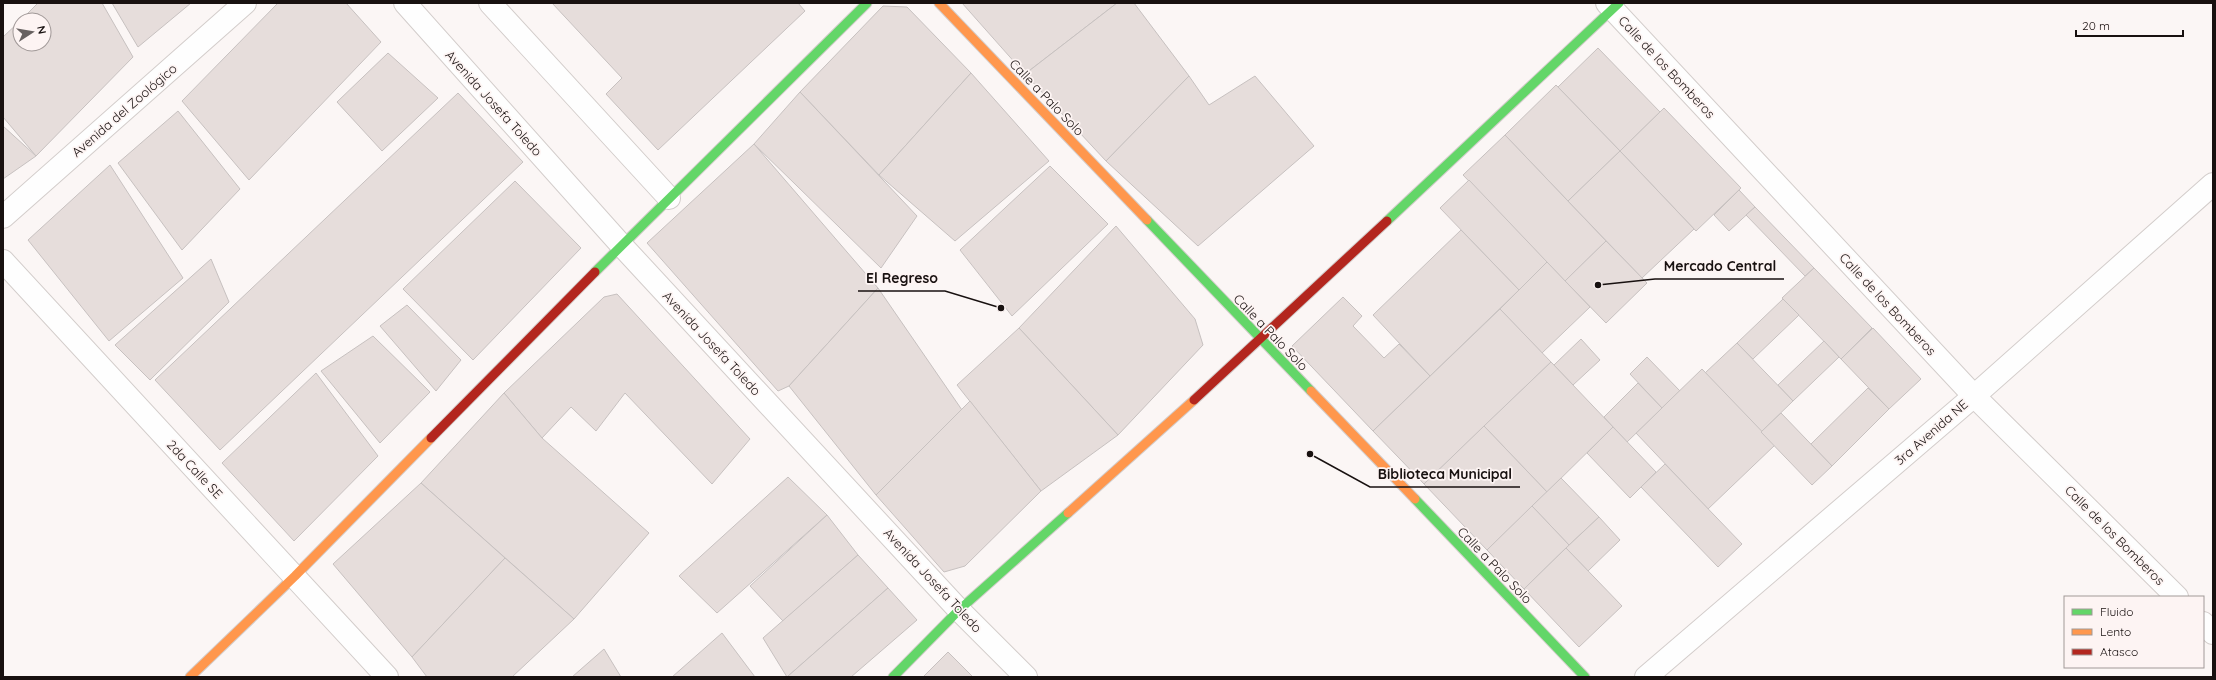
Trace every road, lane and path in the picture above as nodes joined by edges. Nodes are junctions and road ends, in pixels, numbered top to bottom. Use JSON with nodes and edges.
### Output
{"nodes":[{"id":1,"x":245,"y":3,"type":"edge"},
{"id":2,"x":405,"y":3,"type":"edge"},
{"id":3,"x":490,"y":3,"type":"edge"},
{"id":4,"x":867,"y":3,"type":"edge"},
{"id":5,"x":939,"y":3,"type":"edge"},
{"id":6,"x":1613,"y":5,"type":"edge"},
{"id":7,"x":2213,"y":184,"type":"edge"},
{"id":8,"x":669,"y":198,"type":"junction"},
{"id":9,"x":3,"y":216,"type":"edge"},
{"id":10,"x":623,"y":246,"type":"junction"},
{"id":11,"x":3,"y":261,"type":"edge"},
{"id":12,"x":1261,"y":340,"type":"junction"},
{"id":13,"x":1974,"y":396,"type":"junction"},
{"id":14,"x":295,"y":576,"type":"junction"},
{"id":15,"x":2176,"y":596,"type":"edge"},
{"id":16,"x":960,"y":610,"type":"junction"},
{"id":17,"x":2204,"y":624,"type":"edge"},
{"id":18,"x":2213,"y":633,"type":"edge"},
{"id":19,"x":190,"y":677,"type":"edge"},
{"id":20,"x":387,"y":677,"type":"edge"},
{"id":21,"x":894,"y":677,"type":"edge"},
{"id":22,"x":1026,"y":677,"type":"edge"},
{"id":23,"x":1585,"y":677,"type":"edge"},
{"id":24,"x":1646,"y":677,"type":"edge"}],
"edges":[{"from":1,"to":9,"type":"street","name":"Avenida del Zoológico"},
{"from":2,"to":10,"type":"street","name":"Avenida Josefa Toledo"},
{"from":3,"to":8,"type":"street"},
{"from":4,"to":8,"type":"street"},
{"from":5,"to":12,"type":"street","name":"Calle a Palo Solo"},
{"from":6,"to":12,"type":"street"},
{"from":6,"to":13,"type":"street","name":"Calle de los Bomberos"},
{"from":7,"to":13,"type":"street","name":"3ra Avenida NE"},
{"from":8,"to":10,"type":"street"},
{"from":10,"to":14,"type":"street"},
{"from":10,"to":16,"type":"street","name":"Avenida Josefa Toledo"},
{"from":11,"to":14,"type":"street","name":"2da Calle SE"},
{"from":12,"to":16,"type":"street"},
{"from":12,"to":23,"type":"street","name":"Calle a Palo Solo"},
{"from":13,"to":15,"type":"street","name":"Calle de los Bomberos"},
{"from":13,"to":24,"type":"street","name":"3ra Avenida NE"},
{"from":14,"to":19,"type":"street"},
{"from":14,"to":20,"type":"street","name":"2da Calle SE"},
{"from":16,"to":21,"type":"street"},
{"from":16,"to":22,"type":"street","name":"Avenida Josefa Toledo"},
{"from":17,"to":18,"type":"street"}]}
